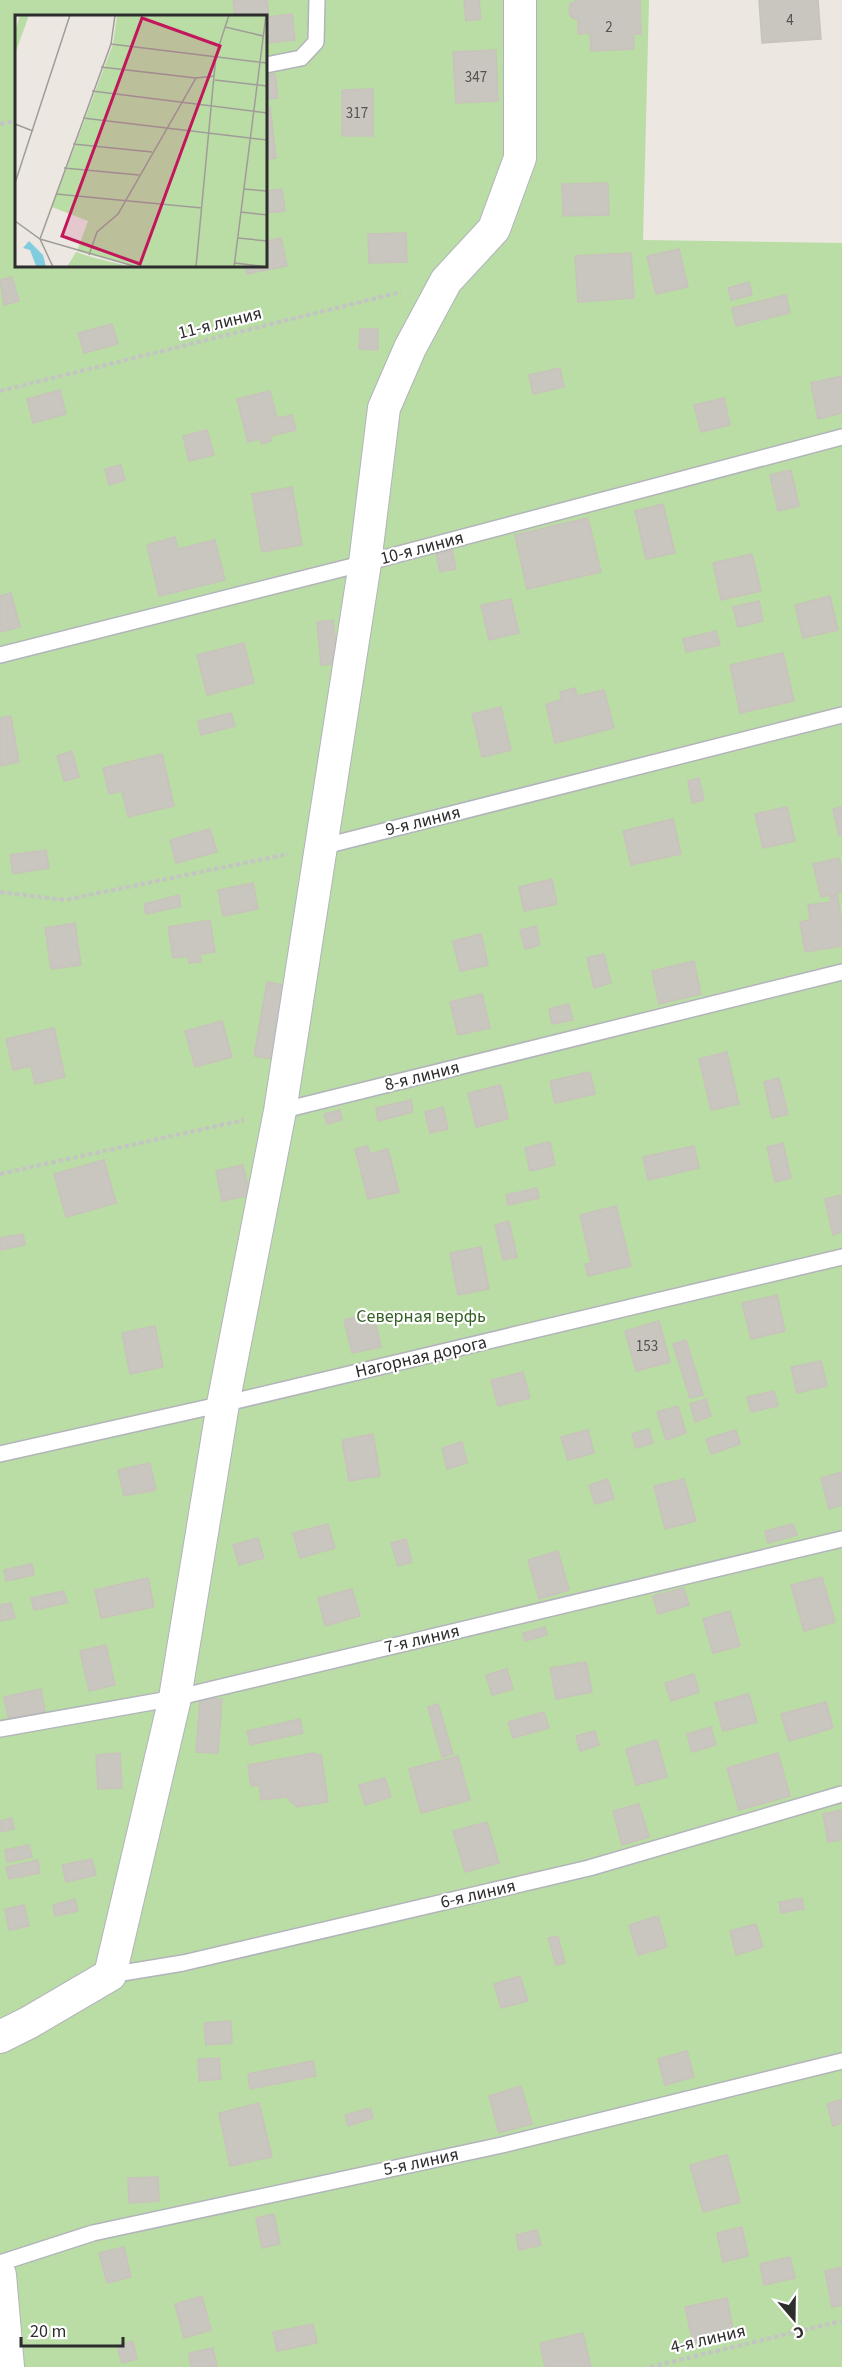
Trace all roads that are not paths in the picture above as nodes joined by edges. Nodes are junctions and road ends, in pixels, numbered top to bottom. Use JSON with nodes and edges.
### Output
{"nodes":[{"id":1,"x":317,"y":0,"type":"edge"},
{"id":2,"x":520,"y":0,"type":"edge"},
{"id":3,"x":267,"y":65,"type":"edge"},
{"id":4,"x":842,"y":437,"type":"edge"},
{"id":5,"x":365,"y":563,"type":"junction"},
{"id":6,"x":0,"y":655,"type":"edge"},
{"id":7,"x":842,"y":715,"type":"edge"},
{"id":8,"x":321,"y":847,"type":"junction"},
{"id":9,"x":842,"y":972,"type":"edge"},
{"id":10,"x":280,"y":1112,"type":"junction"},
{"id":11,"x":842,"y":1257,"type":"edge"},
{"id":12,"x":223,"y":1404,"type":"junction"},
{"id":13,"x":0,"y":1454,"type":"edge"},
{"id":14,"x":842,"y":1539,"type":"edge"},
{"id":15,"x":175,"y":1698,"type":"junction"},
{"id":16,"x":0,"y":1729,"type":"edge"},
{"id":17,"x":842,"y":1794,"type":"edge"},
{"id":18,"x":110,"y":1975,"type":"junction"},
{"id":19,"x":0,"y":2037,"type":"edge"},
{"id":20,"x":842,"y":2061,"type":"edge"},
{"id":21,"x":0,"y":2263,"type":"edge"},
{"id":22,"x":0,"y":2275,"type":"edge"},
{"id":23,"x":8,"y":2367,"type":"edge"}],
"edges":[{"from":1,"to":3,"type":"lane"},
{"from":2,"to":5,"type":"street"},
{"from":4,"to":5,"type":"lane","name":"10-я линия"},
{"from":5,"to":6,"type":"lane","name":"10-я линия"},
{"from":5,"to":8,"type":"street"},
{"from":7,"to":8,"type":"lane","name":"9-я линия"},
{"from":8,"to":10,"type":"street"},
{"from":9,"to":10,"type":"lane","name":"8-я линия"},
{"from":10,"to":12,"type":"street"},
{"from":11,"to":12,"type":"lane","name":"Нагорная дорога"},
{"from":12,"to":13,"type":"lane","name":"Нагорная дорога"},
{"from":12,"to":15,"type":"street"},
{"from":14,"to":15,"type":"lane","name":"7-я линия"},
{"from":15,"to":16,"type":"lane","name":"7-я линия"},
{"from":15,"to":18,"type":"street"},
{"from":17,"to":18,"type":"lane","name":"6-я линия"},
{"from":18,"to":19,"type":"street"},
{"from":20,"to":21,"type":"lane","name":"5-я линия"},
{"from":22,"to":23,"type":"street"}]}
